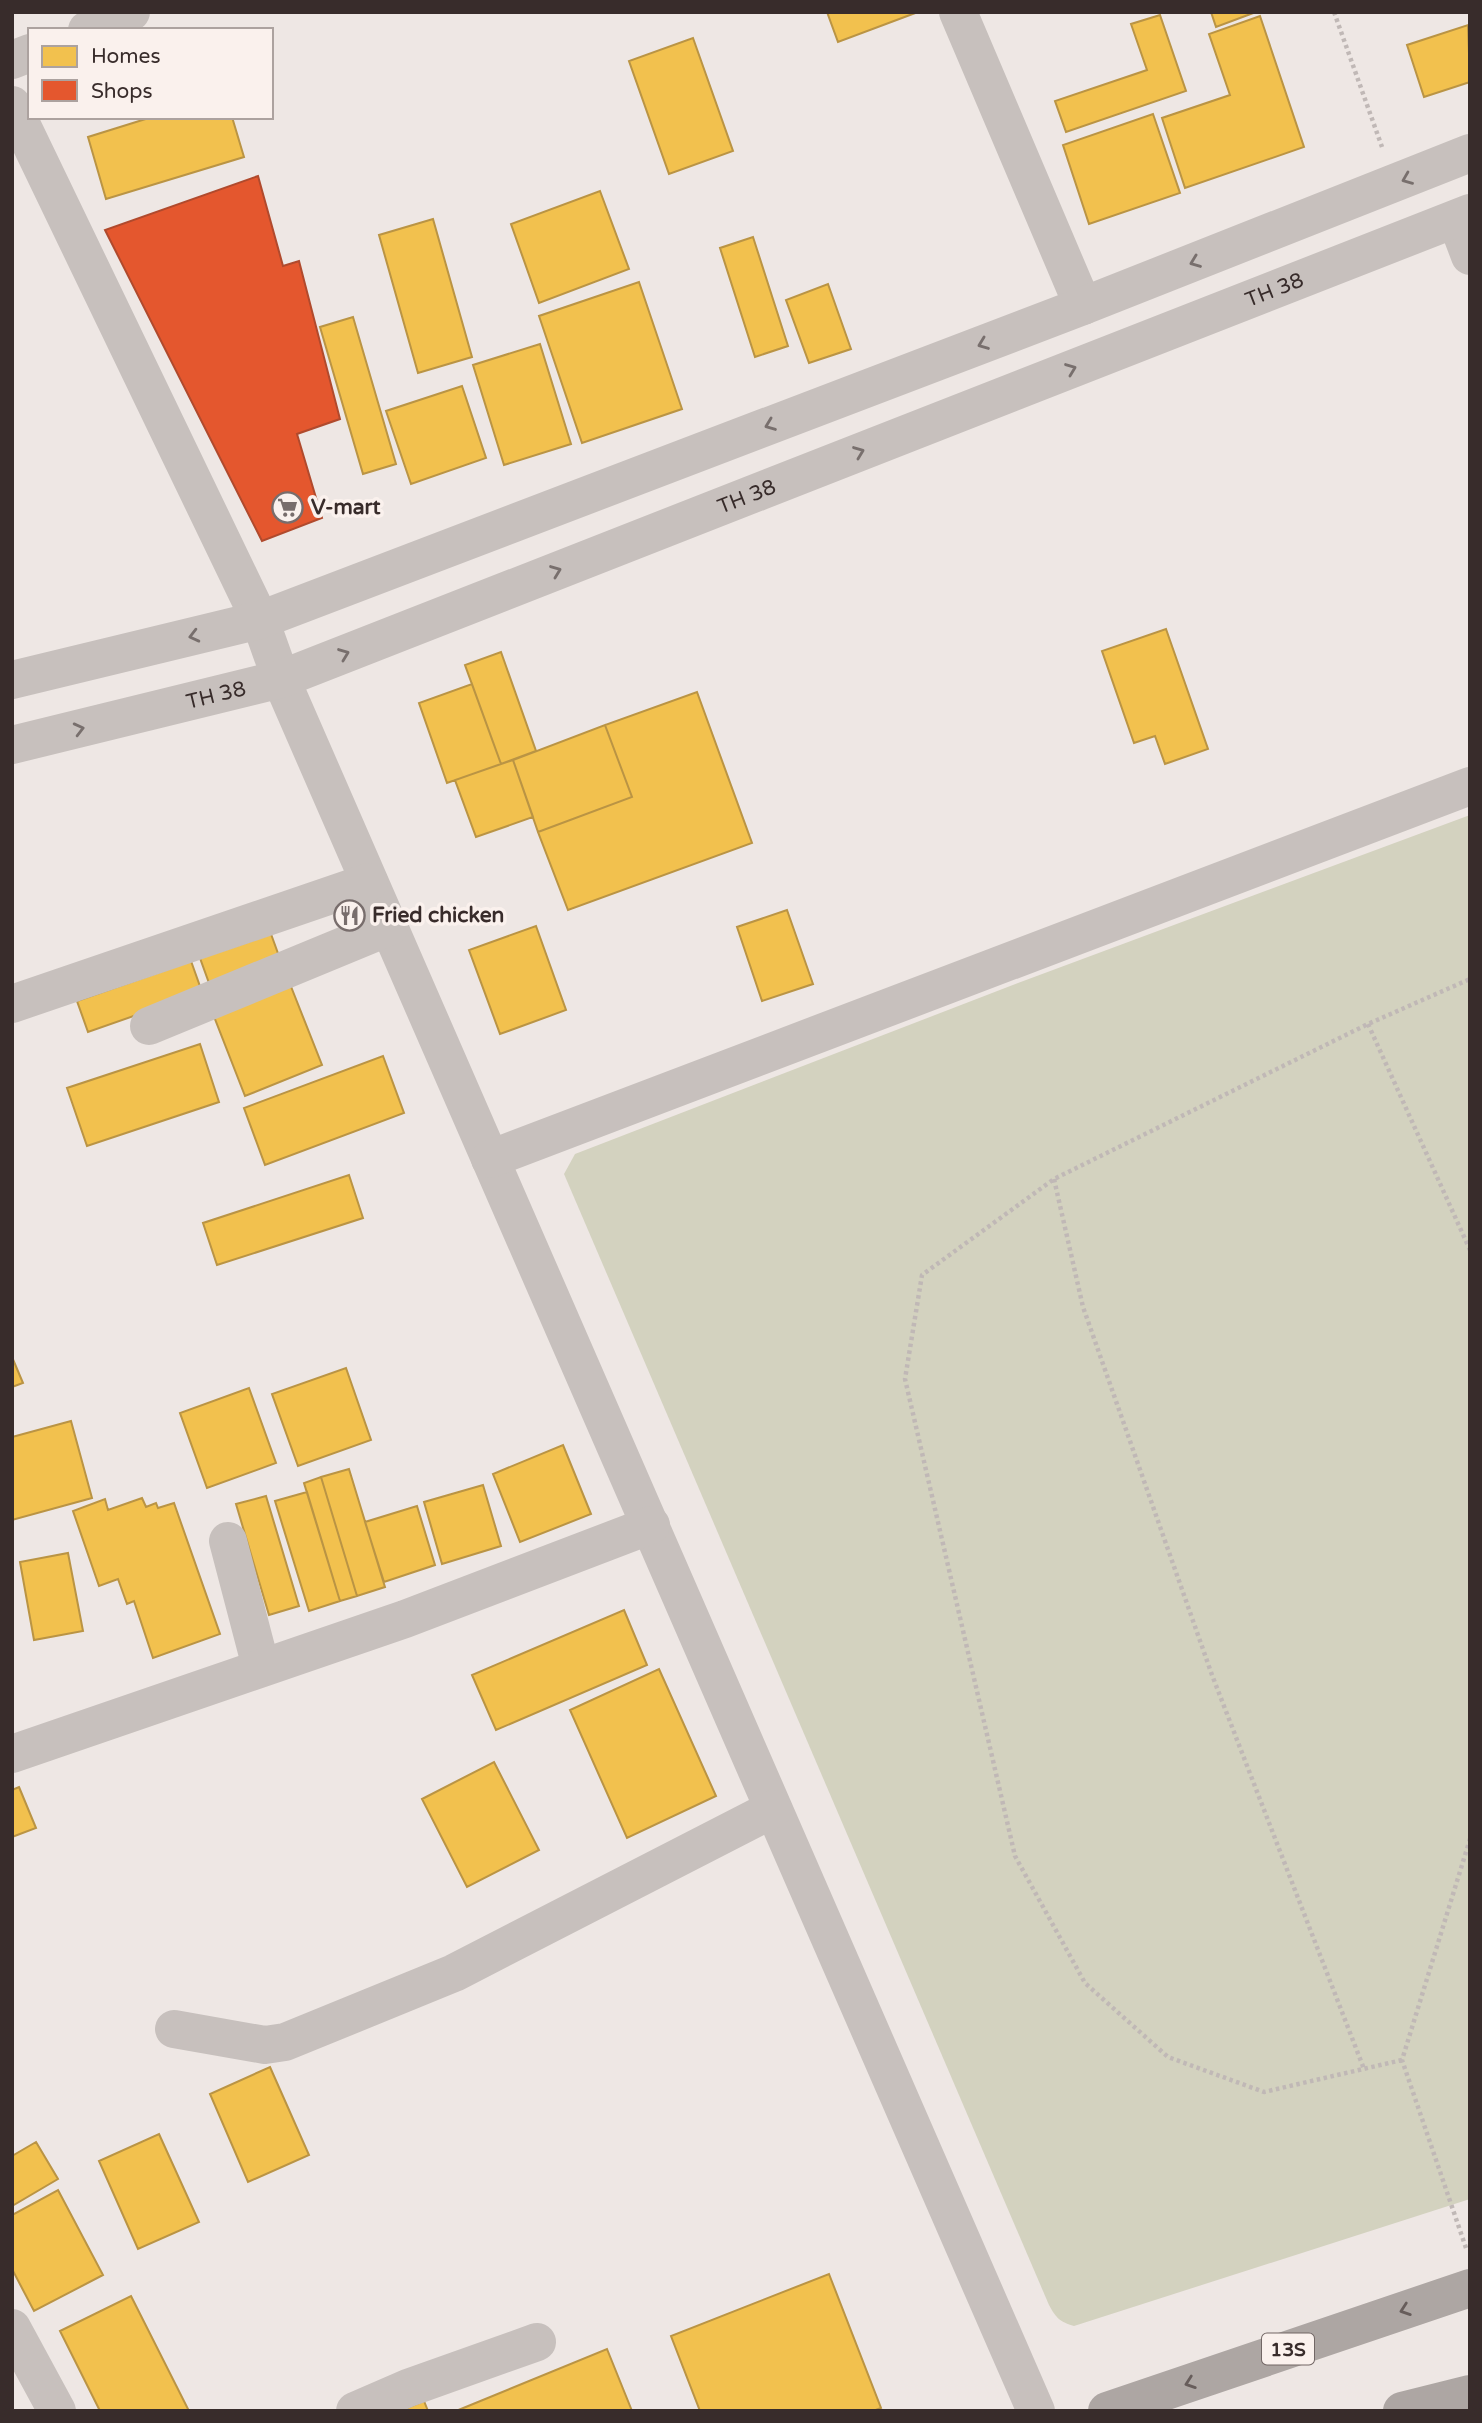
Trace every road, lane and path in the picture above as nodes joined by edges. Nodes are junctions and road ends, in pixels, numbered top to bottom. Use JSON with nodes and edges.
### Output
{"nodes":[{"id":1,"x":131,"y":12,"type":"edge"},
{"id":2,"x":958,"y":12,"type":"edge"},
{"id":3,"x":1334,"y":12,"type":"edge"},
{"id":4,"x":93,"y":28,"type":"edge"},
{"id":5,"x":12,"y":105,"type":"edge"},
{"id":6,"x":1470,"y":153,"type":"edge"},
{"id":7,"x":1397,"y":183,"type":"junction"},
{"id":8,"x":1463,"y":216,"type":"edge"},
{"id":9,"x":1470,"y":256,"type":"edge"},
{"id":10,"x":1083,"y":306,"type":"junction"},
{"id":11,"x":260,"y":620,"type":"junction"},
{"id":12,"x":281,"y":679,"type":"junction"},
{"id":13,"x":12,"y":680,"type":"edge"},
{"id":14,"x":12,"y":744,"type":"edge"},
{"id":15,"x":1470,"y":786,"type":"edge"},
{"id":16,"x":369,"y":882,"type":"junction"},
{"id":17,"x":389,"y":928,"type":"junction"},
{"id":18,"x":1470,"y":979,"type":"edge"},
{"id":19,"x":12,"y":1004,"type":"edge"},
{"id":20,"x":1368,"y":1024,"type":"junction"},
{"id":21,"x":149,"y":1026,"type":"dead end"},
{"id":22,"x":490,"y":1159,"type":"junction"},
{"id":23,"x":1054,"y":1179,"type":"junction"},
{"id":24,"x":1470,"y":1250,"type":"edge"},
{"id":25,"x":651,"y":1525,"type":"junction"},
{"id":26,"x":228,"y":1541,"type":"dead end"},
{"id":27,"x":261,"y":1667,"type":"junction"},
{"id":28,"x":12,"y":1754,"type":"edge"},
{"id":29,"x":773,"y":1809,"type":"junction"},
{"id":30,"x":1470,"y":1839,"type":"edge"},
{"id":31,"x":174,"y":2029,"type":"dead end"},
{"id":32,"x":1402,"y":2060,"type":"junction"},
{"id":33,"x":1364,"y":2069,"type":"junction"},
{"id":34,"x":1470,"y":2260,"type":"edge"},
{"id":35,"x":1470,"y":2288,"type":"edge"},
{"id":36,"x":12,"y":2328,"type":"edge"},
{"id":37,"x":537,"y":2342,"type":"dead end"},
{"id":38,"x":1470,"y":2394,"type":"edge"},
{"id":39,"x":57,"y":2411,"type":"edge"},
{"id":40,"x":355,"y":2411,"type":"edge"},
{"id":41,"x":1036,"y":2411,"type":"edge"},
{"id":42,"x":1107,"y":2411,"type":"edge"},
{"id":43,"x":1402,"y":2411,"type":"edge"}],
"edges":[{"from":1,"to":4,"type":"street"},
{"from":2,"to":10,"type":"street"},
{"from":3,"to":7,"type":"path"},
{"from":5,"to":11,"type":"street"},
{"from":6,"to":7,"type":"street","one_way":true},
{"from":7,"to":10,"type":"street","one_way":true},
{"from":8,"to":9,"type":"street"},
{"from":12,"to":8,"type":"street","name":"TH 38","one_way":true},
{"from":10,"to":11,"type":"street","one_way":true},
{"from":11,"to":12,"type":"street"},
{"from":11,"to":13,"type":"street","one_way":true},
{"from":14,"to":12,"type":"street","name":"TH 38","one_way":true},
{"from":12,"to":16,"type":"street"},
{"from":15,"to":22,"type":"street"},
{"from":16,"to":17,"type":"street"},
{"from":16,"to":19,"type":"street"},
{"from":17,"to":21,"type":"street"},
{"from":17,"to":22,"type":"street"},
{"from":18,"to":20,"type":"path"},
{"from":20,"to":23,"type":"path"},
{"from":20,"to":24,"type":"path"},
{"from":22,"to":25,"type":"street"},
{"from":23,"to":33,"type":"path"},
{"from":23,"to":33,"type":"path"},
{"from":25,"to":27,"type":"street"},
{"from":25,"to":29,"type":"street"},
{"from":26,"to":27,"type":"street"},
{"from":27,"to":28,"type":"street"},
{"from":29,"to":31,"type":"street"},
{"from":29,"to":41,"type":"street"},
{"from":30,"to":32,"type":"path"},
{"from":32,"to":33,"type":"path"},
{"from":32,"to":34,"type":"path"},
{"from":35,"to":42,"type":"highway","number":"13S","one_way":true},
{"from":36,"to":39,"type":"street"},
{"from":37,"to":40,"type":"street"},
{"from":38,"to":43,"type":"highway"}]}
